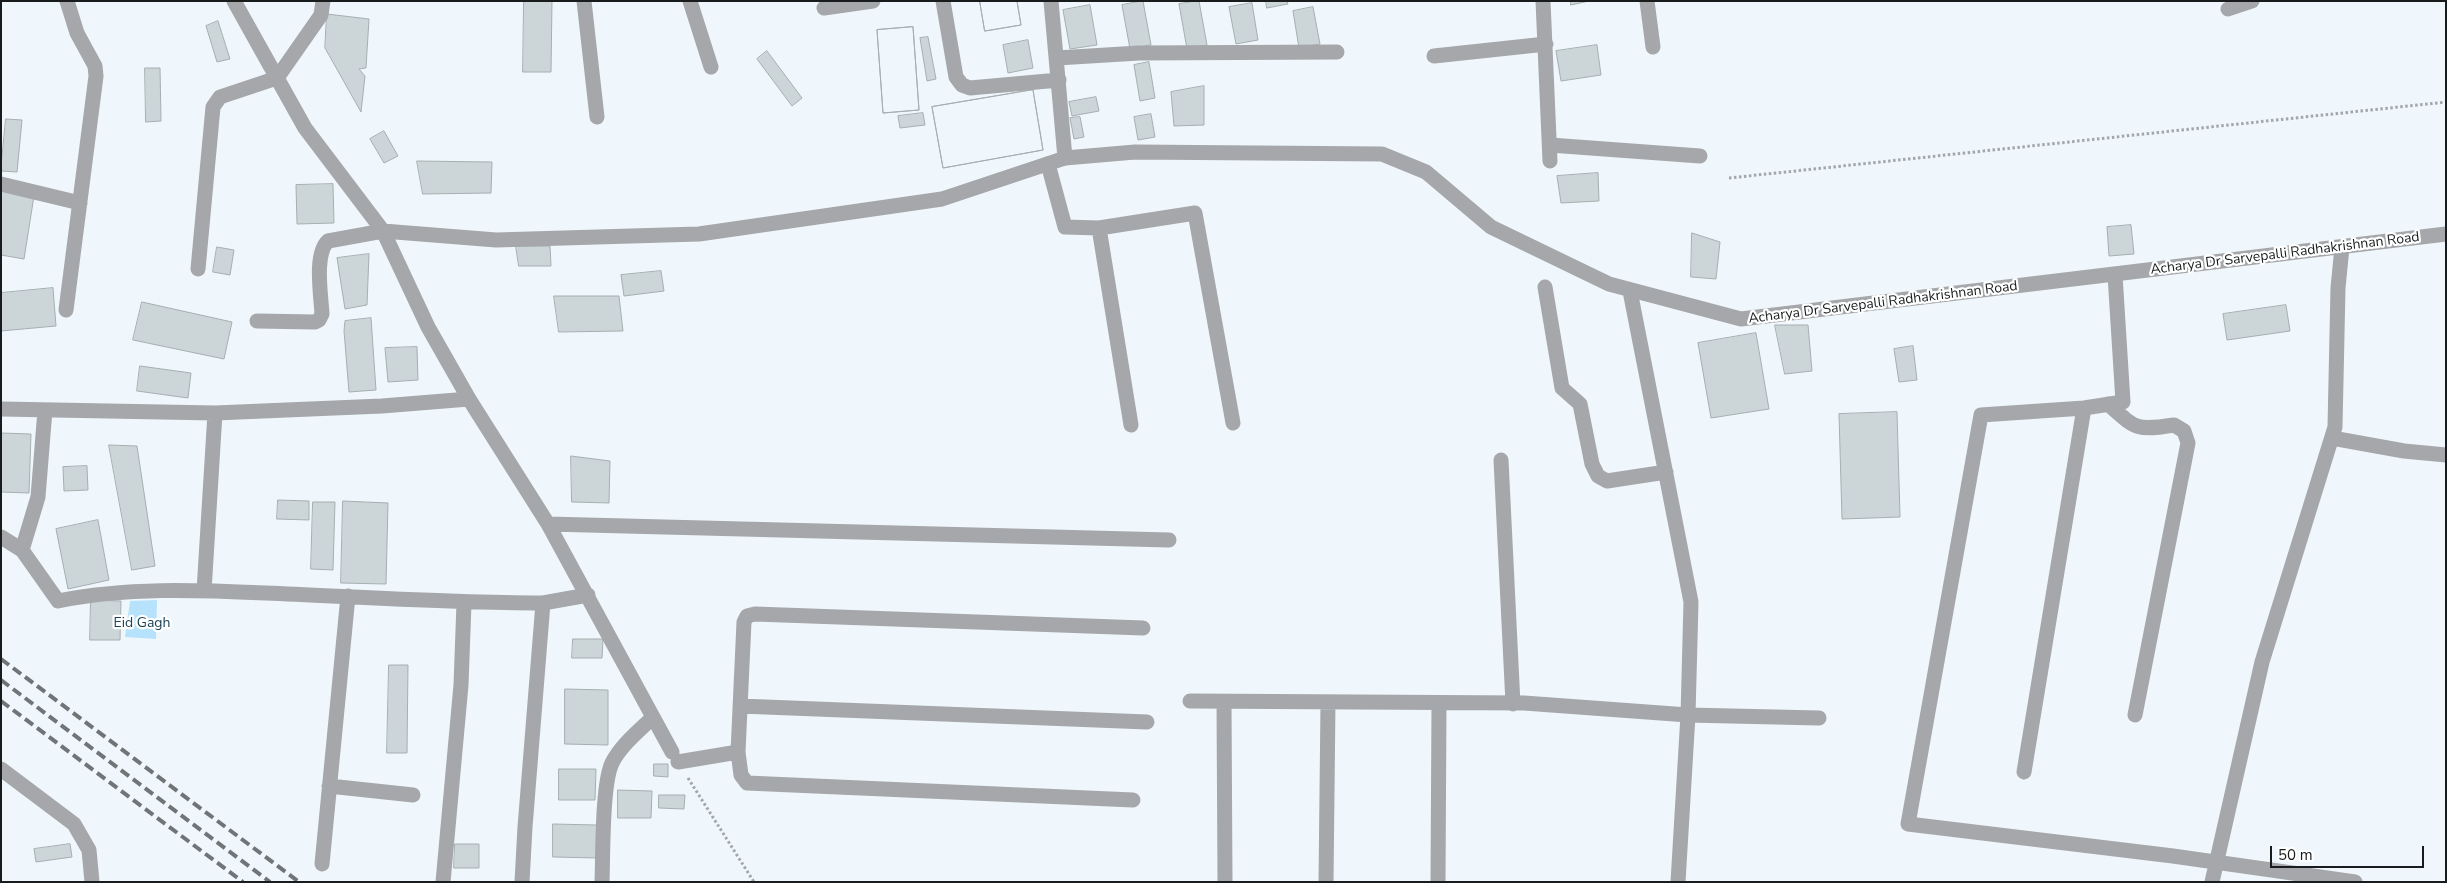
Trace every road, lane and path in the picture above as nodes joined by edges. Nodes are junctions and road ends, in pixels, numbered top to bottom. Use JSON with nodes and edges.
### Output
{"nodes":[{"id":1,"x":67,"y":1,"type":"edge"},
{"id":2,"x":234,"y":1,"type":"edge"},
{"id":3,"x":322,"y":1,"type":"edge"},
{"id":4,"x":584,"y":1,"type":"edge"},
{"id":5,"x":690,"y":1,"type":"edge"},
{"id":6,"x":874,"y":1,"type":"edge"},
{"id":7,"x":942,"y":1,"type":"edge"},
{"id":8,"x":1051,"y":1,"type":"edge"},
{"id":9,"x":1543,"y":1,"type":"edge"},
{"id":10,"x":1647,"y":1,"type":"edge"},
{"id":11,"x":2252,"y":1,"type":"edge"},
{"id":12,"x":824,"y":8,"type":"dead end"},
{"id":13,"x":2228,"y":9,"type":"dead end"},
{"id":14,"x":1546,"y":44,"type":"junction"},
{"id":15,"x":1653,"y":47,"type":"dead end"},
{"id":16,"x":1338,"y":52,"type":"dead end"},
{"id":17,"x":1434,"y":56,"type":"dead end"},
{"id":18,"x":1057,"y":58,"type":"junction"},
{"id":19,"x":711,"y":67,"type":"dead end"},
{"id":20,"x":277,"y":78,"type":"junction"},
{"id":21,"x":1059,"y":80,"type":"junction"},
{"id":22,"x":2446,"y":102,"type":"edge"},
{"id":23,"x":597,"y":117,"type":"dead end"},
{"id":24,"x":1550,"y":145,"type":"junction"},
{"id":25,"x":1700,"y":156,"type":"dead end"},
{"id":26,"x":1065,"y":158,"type":"junction"},
{"id":27,"x":1550,"y":161,"type":"dead end"},
{"id":28,"x":1048,"y":164,"type":"junction"},
{"id":29,"x":1729,"y":178,"type":"dead end"},
{"id":30,"x":1,"y":184,"type":"edge"},
{"id":31,"x":80,"y":203,"type":"junction"},
{"id":32,"x":1099,"y":228,"type":"junction"},
{"id":33,"x":383,"y":231,"type":"junction"},
{"id":34,"x":2446,"y":234,"type":"edge"},
{"id":35,"x":2342,"y":246,"type":"junction"},
{"id":36,"x":198,"y":269,"type":"dead end"},
{"id":37,"x":2115,"y":275,"type":"junction"},
{"id":38,"x":1545,"y":287,"type":"dead end"},
{"id":39,"x":1630,"y":291,"type":"junction"},
{"id":40,"x":66,"y":310,"type":"dead end"},
{"id":41,"x":257,"y":321,"type":"dead end"},
{"id":42,"x":470,"y":399,"type":"junction"},
{"id":43,"x":2108,"y":404,"type":"junction"},
{"id":44,"x":2084,"y":408,"type":"junction"},
{"id":45,"x":1,"y":409,"type":"edge"},
{"id":46,"x":45,"y":410,"type":"junction"},
{"id":47,"x":215,"y":413,"type":"junction"},
{"id":48,"x":1233,"y":423,"type":"dead end"},
{"id":49,"x":1130,"y":425,"type":"dead end"},
{"id":50,"x":2332,"y":438,"type":"junction"},
{"id":51,"x":2446,"y":456,"type":"edge"},
{"id":52,"x":1501,"y":460,"type":"dead end"},
{"id":53,"x":1666,"y":472,"type":"junction"},
{"id":54,"x":548,"y":524,"type":"junction"},
{"id":55,"x":1,"y":537,"type":"edge"},
{"id":56,"x":1169,"y":540,"type":"dead end"},
{"id":57,"x":22,"y":550,"type":"junction"},
{"id":58,"x":204,"y":591,"type":"junction"},
{"id":59,"x":348,"y":596,"type":"junction"},
{"id":60,"x":588,"y":596,"type":"junction"},
{"id":61,"x":464,"y":603,"type":"junction"},
{"id":62,"x":543,"y":603,"type":"junction"},
{"id":63,"x":1143,"y":628,"type":"dead end"},
{"id":64,"x":1190,"y":702,"type":"dead end"},
{"id":65,"x":1224,"y":702,"type":"junction"},
{"id":66,"x":1328,"y":702,"type":"junction"},
{"id":67,"x":1439,"y":703,"type":"junction"},
{"id":68,"x":1513,"y":704,"type":"junction"},
{"id":69,"x":740,"y":706,"type":"junction"},
{"id":70,"x":1688,"y":715,"type":"junction"},
{"id":71,"x":2135,"y":715,"type":"dead end"},
{"id":72,"x":654,"y":718,"type":"junction"},
{"id":73,"x":1819,"y":718,"type":"dead end"},
{"id":74,"x":1147,"y":722,"type":"dead end"},
{"id":75,"x":738,"y":752,"type":"junction"},
{"id":76,"x":675,"y":757,"type":"junction"},
{"id":77,"x":1,"y":769,"type":"edge"},
{"id":78,"x":2024,"y":772,"type":"dead end"},
{"id":79,"x":330,"y":786,"type":"junction"},
{"id":80,"x":413,"y":795,"type":"dead end"},
{"id":81,"x":1133,"y":800,"type":"dead end"},
{"id":82,"x":2217,"y":862,"type":"junction"},
{"id":83,"x":322,"y":864,"type":"dead end"},
{"id":84,"x":92,"y":882,"type":"edge"},
{"id":85,"x":443,"y":882,"type":"edge"},
{"id":86,"x":522,"y":882,"type":"edge"},
{"id":87,"x":602,"y":882,"type":"edge"},
{"id":88,"x":754,"y":882,"type":"edge"},
{"id":89,"x":1225,"y":882,"type":"edge"},
{"id":90,"x":1326,"y":882,"type":"edge"},
{"id":91,"x":1438,"y":882,"type":"edge"},
{"id":92,"x":1678,"y":882,"type":"edge"},
{"id":93,"x":2212,"y":882,"type":"edge"},
{"id":94,"x":2355,"y":882,"type":"edge"}],
"edges":[{"from":1,"to":31,"type":"street"},
{"from":2,"to":20,"type":"street"},
{"from":3,"to":20,"type":"street"},
{"from":4,"to":23,"type":"street"},
{"from":5,"to":19,"type":"street"},
{"from":6,"to":12,"type":"street"},
{"from":7,"to":21,"type":"street"},
{"from":8,"to":18,"type":"street"},
{"from":9,"to":14,"type":"street"},
{"from":10,"to":15,"type":"street"},
{"from":11,"to":13,"type":"street"},
{"from":14,"to":17,"type":"street"},
{"from":14,"to":24,"type":"street"},
{"from":16,"to":18,"type":"street"},
{"from":18,"to":21,"type":"street"},
{"from":20,"to":33,"type":"street"},
{"from":20,"to":36,"type":"street"},
{"from":21,"to":26,"type":"street"},
{"from":22,"to":29,"type":"path"},
{"from":24,"to":25,"type":"street"},
{"from":24,"to":27,"type":"street"},
{"from":26,"to":28,"type":"street","name":"Acharya Dr Sarvepalli Radhakrishnan Road"},
{"from":26,"to":39,"type":"street","name":"Acharya Dr Sarvepalli Radhakrishnan Road"},
{"from":28,"to":32,"type":"street"},
{"from":28,"to":33,"type":"street","name":"Acharya Dr Sarvepalli Radhakrishnan Road"},
{"from":30,"to":31,"type":"street"},
{"from":31,"to":40,"type":"street"},
{"from":32,"to":48,"type":"street"},
{"from":32,"to":49,"type":"street"},
{"from":33,"to":41,"type":"street","name":"Acharya Dr Sarvepalli Radhakrishnan Road"},
{"from":33,"to":42,"type":"street"},
{"from":34,"to":35,"type":"street","name":"Acharya Dr Sarvepalli Radhakrishnan Road"},
{"from":35,"to":37,"type":"street","name":"Acharya Dr Sarvepalli Radhakrishnan Road"},
{"from":35,"to":50,"type":"street"},
{"from":37,"to":39,"type":"street","name":"Acharya Dr Sarvepalli Radhakrishnan Road"},
{"from":37,"to":43,"type":"street"},
{"from":38,"to":53,"type":"street"},
{"from":39,"to":53,"type":"street"},
{"from":42,"to":47,"type":"street"},
{"from":42,"to":54,"type":"street"},
{"from":43,"to":44,"type":"street"},
{"from":43,"to":71,"type":"street"},
{"from":44,"to":78,"type":"street"},
{"from":44,"to":82,"type":"street"},
{"from":45,"to":46,"type":"street"},
{"from":46,"to":47,"type":"street"},
{"from":46,"to":57,"type":"street"},
{"from":47,"to":58,"type":"street"},
{"from":50,"to":51,"type":"street"},
{"from":50,"to":82,"type":"street"},
{"from":52,"to":68,"type":"street"},
{"from":53,"to":70,"type":"street"},
{"from":54,"to":56,"type":"street"},
{"from":54,"to":60,"type":"street"},
{"from":55,"to":57,"type":"street"},
{"from":57,"to":58,"type":"street"},
{"from":58,"to":59,"type":"street"},
{"from":59,"to":61,"type":"street"},
{"from":59,"to":79,"type":"street"},
{"from":60,"to":62,"type":"street"},
{"from":60,"to":72,"type":"street"},
{"from":61,"to":62,"type":"street"},
{"from":61,"to":85,"type":"street"},
{"from":62,"to":86,"type":"street"},
{"from":63,"to":69,"type":"street"},
{"from":64,"to":65,"type":"street"},
{"from":65,"to":66,"type":"street"},
{"from":65,"to":89,"type":"street"},
{"from":66,"to":67,"type":"street"},
{"from":66,"to":90,"type":"street"},
{"from":67,"to":68,"type":"street"},
{"from":67,"to":91,"type":"street"},
{"from":68,"to":70,"type":"street"},
{"from":69,"to":74,"type":"street"},
{"from":69,"to":75,"type":"street"},
{"from":70,"to":73,"type":"street"},
{"from":70,"to":92,"type":"street"},
{"from":72,"to":76,"type":"street"},
{"from":72,"to":87,"type":"street"},
{"from":75,"to":76,"type":"street"},
{"from":75,"to":81,"type":"street"},
{"from":76,"to":88,"type":"path"},
{"from":77,"to":84,"type":"street"},
{"from":79,"to":80,"type":"street"},
{"from":79,"to":83,"type":"street"},
{"from":82,"to":93,"type":"street"},
{"from":82,"to":94,"type":"street"}]}
